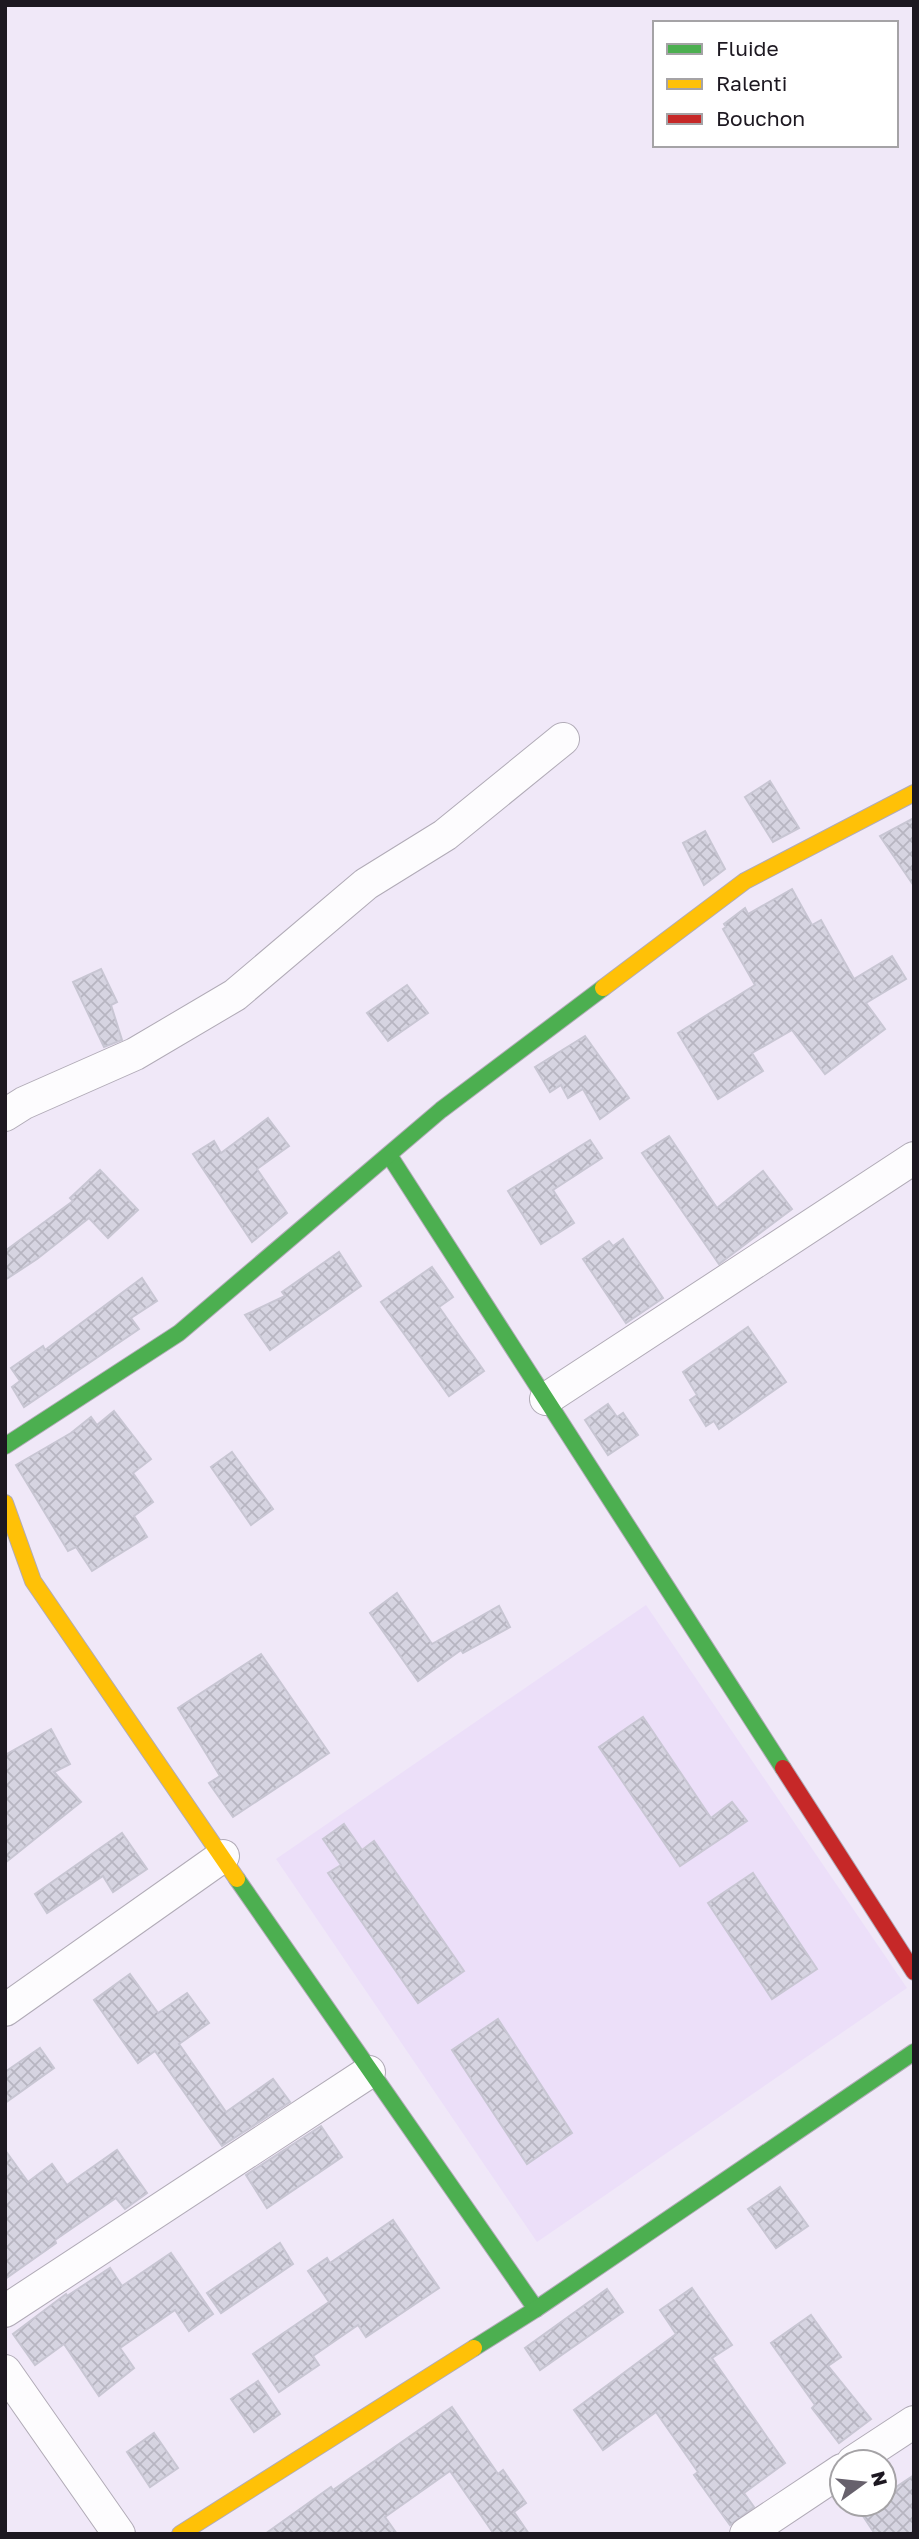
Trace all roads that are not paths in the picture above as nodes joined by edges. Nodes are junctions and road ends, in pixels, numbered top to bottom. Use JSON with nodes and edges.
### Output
{"nodes":[{"id":1,"x":563,"y":739,"type":"dead end"},
{"id":2,"x":914,"y":793,"type":"edge"},
{"id":3,"x":5,"y":1115,"type":"edge"},
{"id":4,"x":389,"y":1154,"type":"junction"},
{"id":5,"x":914,"y":1158,"type":"edge"},
{"id":6,"x":546,"y":1398,"type":"junction"},
{"id":7,"x":5,"y":1446,"type":"edge"},
{"id":8,"x":5,"y":1503,"type":"edge"},
{"id":9,"x":5,"y":1564,"type":"edge"},
{"id":10,"x":33,"y":1581,"type":"junction"},
{"id":11,"x":223,"y":1856,"type":"junction"},
{"id":12,"x":914,"y":1972,"type":"edge"},
{"id":13,"x":5,"y":2010,"type":"edge"},
{"id":14,"x":911,"y":2059,"type":"edge"},
{"id":15,"x":369,"y":2072,"type":"junction"},
{"id":16,"x":536,"y":2309,"type":"junction"},
{"id":17,"x":5,"y":2311,"type":"edge"},
{"id":18,"x":5,"y":2371,"type":"edge"},
{"id":19,"x":914,"y":2422,"type":"edge"},
{"id":20,"x":874,"y":2448,"type":"edge"},
{"id":21,"x":828,"y":2479,"type":"edge"},
{"id":22,"x":119,"y":2534,"type":"edge"},
{"id":23,"x":180,"y":2534,"type":"edge"},
{"id":24,"x":746,"y":2534,"type":"edge"}],
"edges":[{"from":1,"to":3,"type":"street"},
{"from":2,"to":4,"type":"street"},
{"from":4,"to":6,"type":"street"},
{"from":4,"to":7,"type":"street"},
{"from":5,"to":6,"type":"street"},
{"from":6,"to":12,"type":"street"},
{"from":8,"to":10,"type":"street"},
{"from":9,"to":10,"type":"street"},
{"from":10,"to":11,"type":"street"},
{"from":11,"to":13,"type":"street"},
{"from":11,"to":15,"type":"street"},
{"from":14,"to":16,"type":"street"},
{"from":15,"to":16,"type":"street"},
{"from":15,"to":17,"type":"street"},
{"from":16,"to":23,"type":"street"},
{"from":18,"to":22,"type":"street"},
{"from":19,"to":20,"type":"street"},
{"from":21,"to":24,"type":"street"}]}
